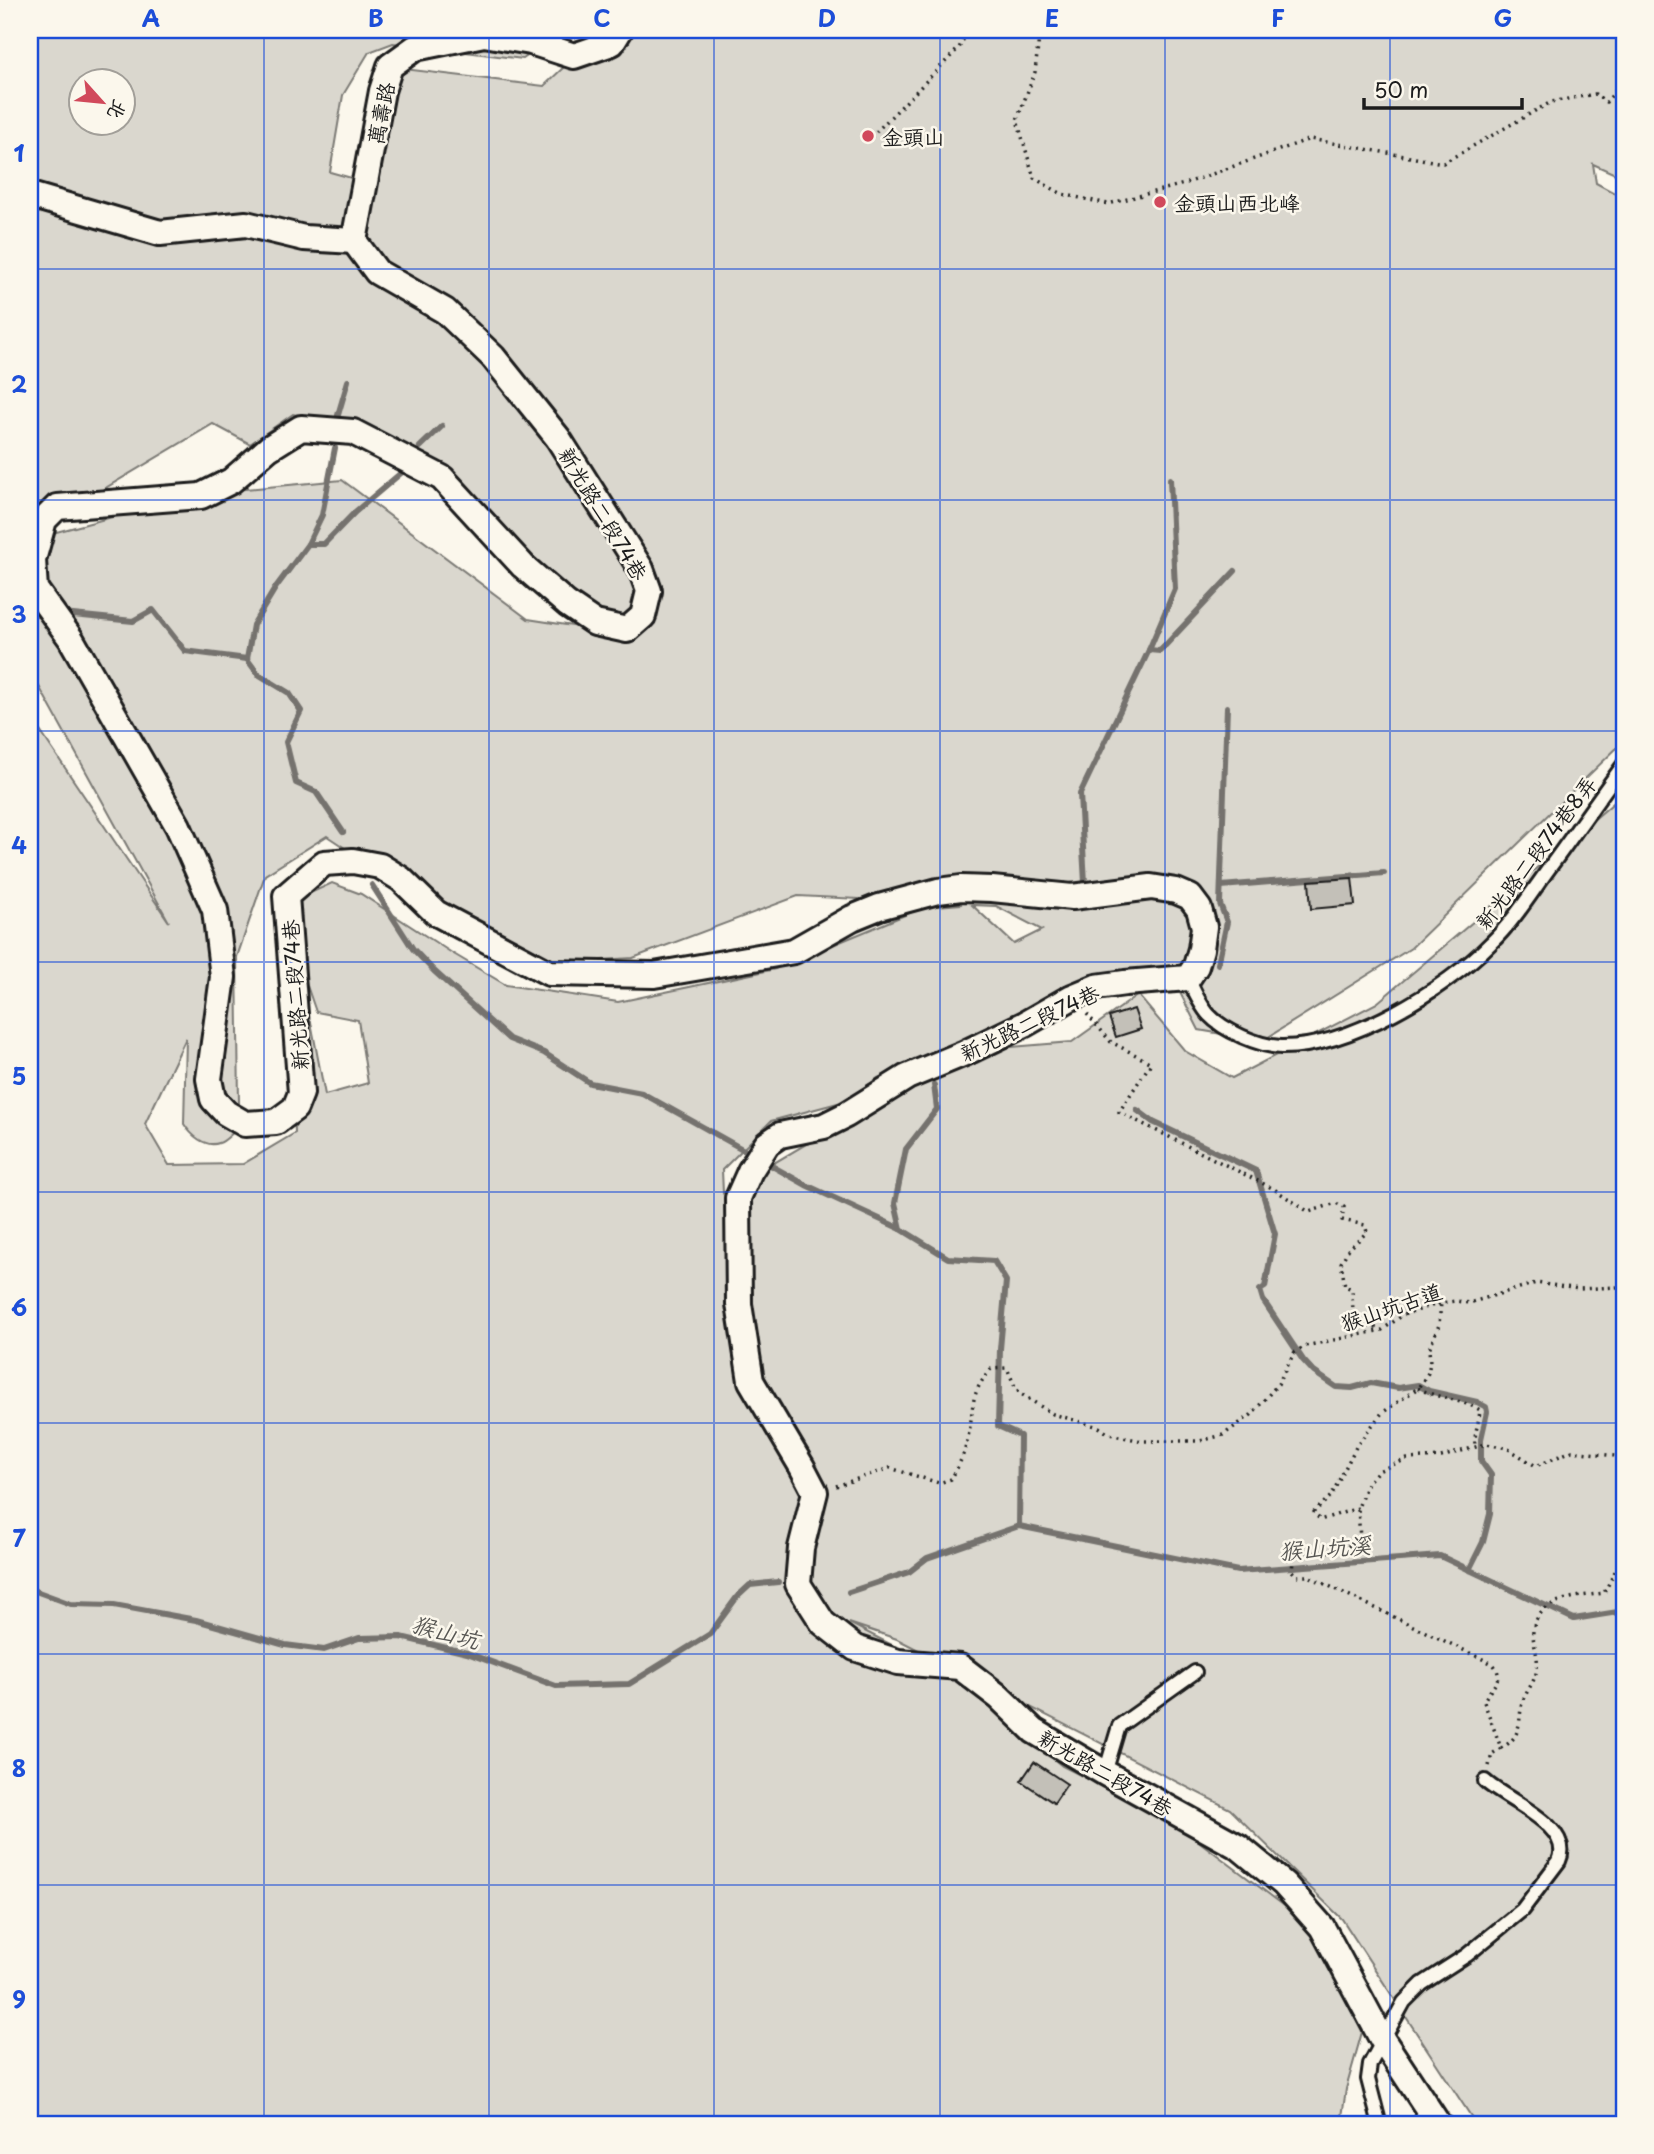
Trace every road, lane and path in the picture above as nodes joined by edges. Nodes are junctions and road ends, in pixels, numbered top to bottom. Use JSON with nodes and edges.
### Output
{"nodes":[{"id":1,"x":620,"y":30,"type":"edge"},
{"id":2,"x":968,"y":30,"type":"edge"},
{"id":3,"x":1035,"y":30,"type":"edge"},
{"id":4,"x":1621,"y":87,"type":"edge"},
{"id":5,"x":1624,"y":93,"type":"edge"},
{"id":6,"x":871,"y":136,"type":"dead end"},
{"id":7,"x":30,"y":195,"type":"edge"},
{"id":8,"x":354,"y":240,"type":"junction"},
{"id":9,"x":1624,"y":764,"type":"edge"},
{"id":10,"x":1188,"y":978,"type":"junction"},
{"id":11,"x":1072,"y":997,"type":"junction"},
{"id":12,"x":1624,"y":1283,"type":"edge"},
{"id":13,"x":1441,"y":1303,"type":"junction"},
{"id":14,"x":1382,"y":1330,"type":"junction"},
{"id":15,"x":1419,"y":1388,"type":"junction"},
{"id":16,"x":1475,"y":1446,"type":"junction"},
{"id":17,"x":1624,"y":1457,"type":"edge"},
{"id":18,"x":815,"y":1492,"type":"junction"},
{"id":19,"x":1358,"y":1508,"type":"junction"},
{"id":20,"x":1624,"y":1554,"type":"edge"},
{"id":21,"x":1195,"y":1672,"type":"dead end"},
{"id":22,"x":1501,"y":1748,"type":"junction"},
{"id":23,"x":1105,"y":1773,"type":"junction"},
{"id":24,"x":1485,"y":1781,"type":"joint"},
{"id":25,"x":1382,"y":2039,"type":"junction"},
{"id":26,"x":1378,"y":2124,"type":"edge"},
{"id":27,"x":1438,"y":2124,"type":"edge"}],
"edges":[{"from":1,"to":8,"type":"street","name":"萬壽路"},
{"from":2,"to":6,"type":"path"},
{"from":3,"to":4,"type":"path"},
{"from":4,"to":5,"type":"path"},
{"from":7,"to":8,"type":"street"},
{"from":8,"to":10,"type":"street","name":"新光路二段74巷"},
{"from":9,"to":10,"type":"lane","name":"新光路二段74巷8弄"},
{"from":10,"to":11,"type":"street","name":"新光路二段74巷"},
{"from":11,"to":14,"type":"path"},
{"from":11,"to":18,"type":"street","name":"新光路二段74巷"},
{"from":12,"to":13,"type":"path","name":"猴山坑古道"},
{"from":13,"to":14,"type":"path","name":"猴山坑古道"},
{"from":13,"to":15,"type":"path"},
{"from":14,"to":18,"type":"path","name":"猴山坑古道"},
{"from":15,"to":16,"type":"path"},
{"from":15,"to":19,"type":"path"},
{"from":16,"to":17,"type":"path"},
{"from":16,"to":19,"type":"path"},
{"from":18,"to":23,"type":"street","name":"新光路二段74巷"},
{"from":19,"to":22,"type":"path"},
{"from":20,"to":22,"type":"path"},
{"from":21,"to":23,"type":"lane"},
{"from":22,"to":24,"type":"path"},
{"from":23,"to":25,"type":"street","name":"新光路二段74巷"},
{"from":24,"to":25,"type":"lane"},
{"from":25,"to":26,"type":"lane"},
{"from":25,"to":27,"type":"street","name":"新光路二段74巷"}]}
